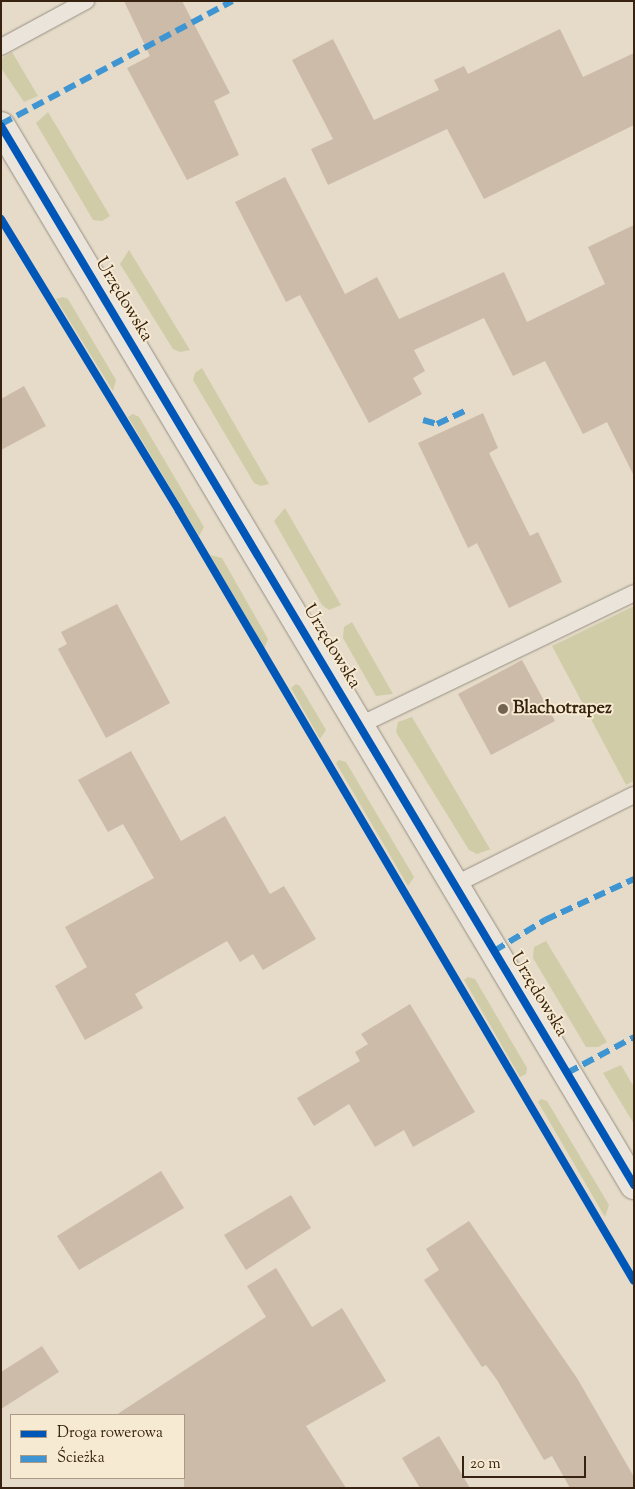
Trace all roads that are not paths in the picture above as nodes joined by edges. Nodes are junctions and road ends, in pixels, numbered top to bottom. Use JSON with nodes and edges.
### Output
{"nodes":[{"id":1,"x":86,"y":1,"type":"edge"},
{"id":2,"x":1,"y":47,"type":"edge"},
{"id":3,"x":1,"y":126,"type":"edge"},
{"id":4,"x":634,"y":593,"type":"edge"},
{"id":5,"x":360,"y":725,"type":"junction"},
{"id":6,"x":634,"y":795,"type":"edge"},
{"id":7,"x":454,"y":885,"type":"junction"},
{"id":8,"x":634,"y":1184,"type":"edge"}],
"edges":[{"from":1,"to":2,"type":"lane"},
{"from":3,"to":5,"type":"street","name":"Urzędowska"},
{"from":4,"to":5,"type":"lane"},
{"from":5,"to":7,"type":"street","name":"Urzędowska"},
{"from":6,"to":7,"type":"lane"},
{"from":7,"to":8,"type":"street","name":"Urzędowska"}]}
